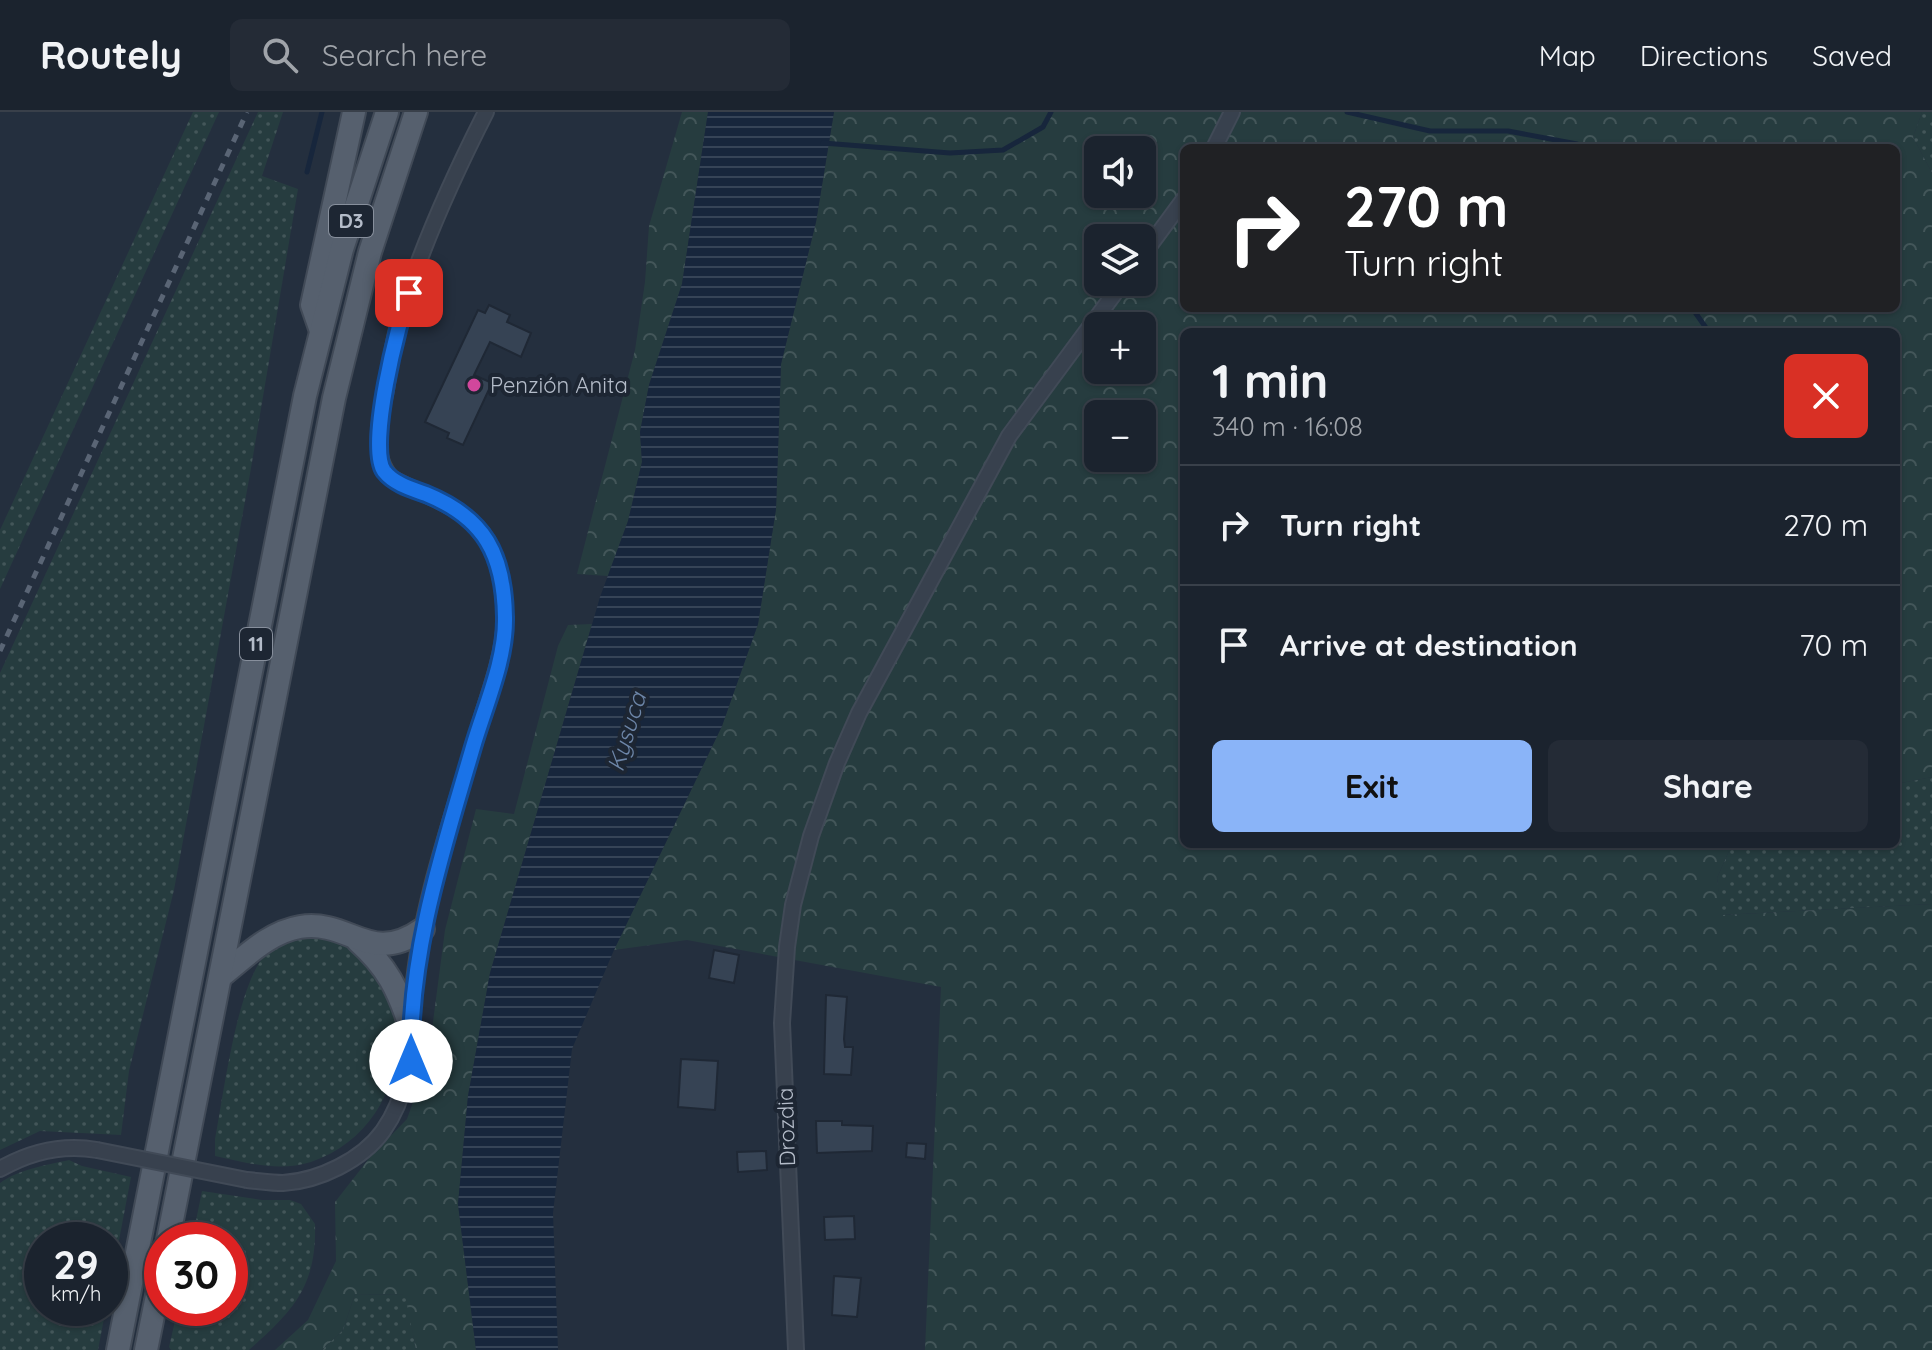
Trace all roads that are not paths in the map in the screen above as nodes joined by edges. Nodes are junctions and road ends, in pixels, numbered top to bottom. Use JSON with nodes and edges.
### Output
{"nodes":[{"id":1,"x":354,"y":112,"type":"edge"},
{"id":2,"x":387,"y":112,"type":"edge"},
{"id":3,"x":416,"y":112,"type":"edge"},
{"id":4,"x":486,"y":112,"type":"edge"},
{"id":5,"x":1232,"y":112,"type":"edge"},
{"id":6,"x":1216,"y":144,"type":"edge"},
{"id":7,"x":1180,"y":204,"type":"edge"},
{"id":8,"x":1156,"y":237,"type":"edge"},
{"id":9,"x":1113,"y":296,"type":"edge"},
{"id":10,"x":321,"y":331,"type":"junction"},
{"id":11,"x":423,"y":929,"type":"junction"},
{"id":12,"x":354,"y":937,"type":"junction"},
{"id":13,"x":221,"y":976,"type":"junction"},
{"id":14,"x":410,"y":1026,"type":"junction"},
{"id":15,"x":0,"y":1169,"type":"edge"},
{"id":16,"x":172,"y":1222,"type":"edge"},
{"id":17,"x":151,"y":1326,"type":"edge"},
{"id":18,"x":118,"y":1350,"type":"edge"},
{"id":19,"x":146,"y":1350,"type":"edge"},
{"id":20,"x":796,"y":1350,"type":"edge"}],
"edges":[{"from":1,"to":10,"type":"main road"},
{"from":2,"to":10,"type":"main road","number":"D3"},
{"from":3,"to":13,"type":"main road","number":"11"},
{"from":4,"to":11,"type":"street"},
{"from":5,"to":6,"type":"street"},
{"from":7,"to":8,"type":"street"},
{"from":9,"to":20,"type":"street","name":"Drozdia"},
{"from":10,"to":18,"type":"main road","number":"11"},
{"from":11,"to":12,"type":"main road"},
{"from":11,"to":14,"type":"street"},
{"from":12,"to":13,"type":"main road"},
{"from":12,"to":14,"type":"main road"},
{"from":13,"to":16,"type":"main road","number":"11"},
{"from":14,"to":15,"type":"street","bridge":true},
{"from":17,"to":19,"type":"main road"}]}
